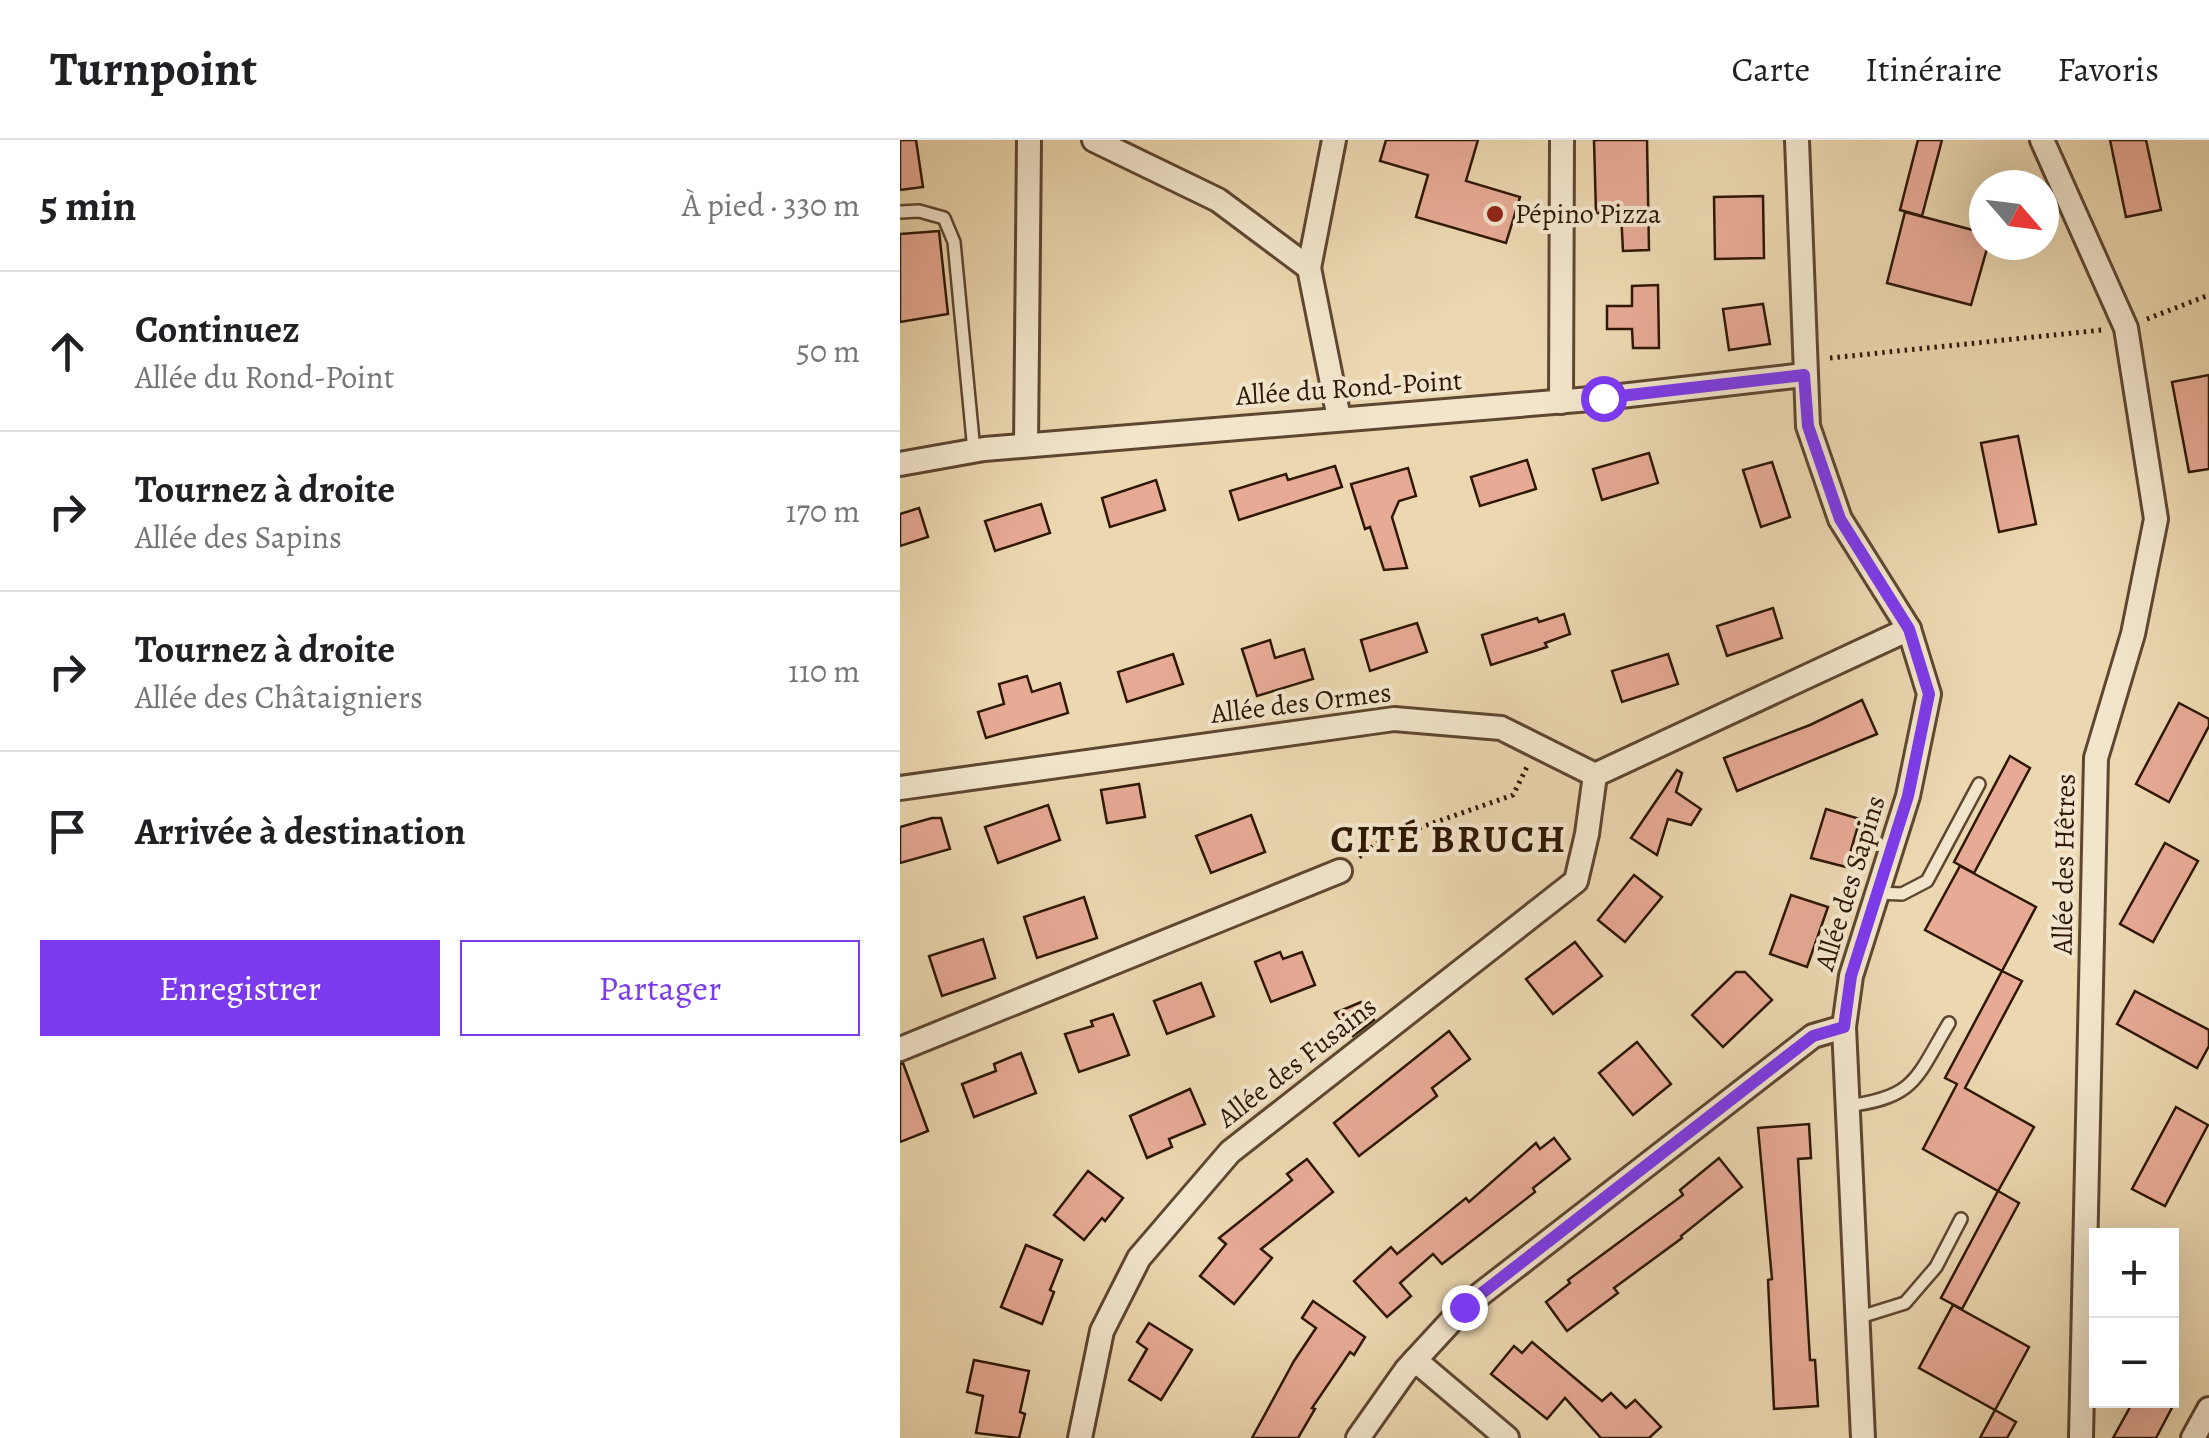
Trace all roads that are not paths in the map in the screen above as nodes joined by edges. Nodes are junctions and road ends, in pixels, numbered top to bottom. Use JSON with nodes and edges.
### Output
{"nodes":[{"id":1,"x":1029,"y":140,"type":"edge"},
{"id":2,"x":1094,"y":140,"type":"edge"},
{"id":3,"x":1334,"y":140,"type":"edge"},
{"id":4,"x":1562,"y":140,"type":"edge"},
{"id":5,"x":1798,"y":140,"type":"edge"},
{"id":6,"x":2042,"y":140,"type":"edge"},
{"id":7,"x":900,"y":212,"type":"edge"},
{"id":8,"x":1309,"y":268,"type":"junction"},
{"id":9,"x":1804,"y":368,"type":"junction"},
{"id":10,"x":1561,"y":402,"type":"junction"},
{"id":11,"x":1339,"y":418,"type":"junction"},
{"id":12,"x":1026,"y":446,"type":"junction"},
{"id":13,"x":974,"y":451,"type":"junction"},
{"id":14,"x":900,"y":464,"type":"edge"},
{"id":15,"x":1909,"y":629,"type":"junction"},
{"id":16,"x":1595,"y":775,"type":"junction"},
{"id":17,"x":1979,"y":784,"type":"dead end"},
{"id":18,"x":900,"y":788,"type":"edge"},
{"id":19,"x":1340,"y":872,"type":"road end"},
{"id":20,"x":1877,"y":893,"type":"junction"},
{"id":21,"x":1949,"y":1023,"type":"dead end"},
{"id":22,"x":1844,"y":1027,"type":"junction"},
{"id":23,"x":900,"y":1049,"type":"edge"},
{"id":24,"x":1846,"y":1106,"type":"junction"},
{"id":25,"x":1961,"y":1219,"type":"dead end"},
{"id":26,"x":1857,"y":1318,"type":"junction"},
{"id":27,"x":1415,"y":1360,"type":"junction"},
{"id":28,"x":2209,"y":1409,"type":"edge"},
{"id":29,"x":1080,"y":1438,"type":"edge"},
{"id":30,"x":1358,"y":1438,"type":"edge"},
{"id":31,"x":1506,"y":1438,"type":"edge"},
{"id":32,"x":1863,"y":1438,"type":"edge"},
{"id":33,"x":2081,"y":1438,"type":"edge"},
{"id":34,"x":2193,"y":1438,"type":"edge"}],
"edges":[{"from":1,"to":12,"type":"street"},
{"from":2,"to":8,"type":"street"},
{"from":3,"to":8,"type":"street"},
{"from":4,"to":10,"type":"street"},
{"from":5,"to":9,"type":"street","name":"Allée des Sapins"},
{"from":6,"to":33,"type":"street","name":"Allée des Hêtres"},
{"from":7,"to":13,"type":"lane"},
{"from":8,"to":11,"type":"street"},
{"from":9,"to":10,"type":"street","name":"Allée du Rond-Point"},
{"from":9,"to":15,"type":"street","name":"Allée des Sapins"},
{"from":10,"to":11,"type":"street","name":"Allée du Rond-Point"},
{"from":11,"to":12,"type":"street","name":"Allée du Rond-Point"},
{"from":12,"to":13,"type":"street","name":"Allée du Rond-Point"},
{"from":13,"to":14,"type":"street","name":"Allée du Rond-Point"},
{"from":15,"to":16,"type":"street"},
{"from":15,"to":20,"type":"street","name":"Allée des Sapins"},
{"from":16,"to":18,"type":"street","name":"Allée des Ormes"},
{"from":16,"to":29,"type":"street","name":"Allée des Fusains"},
{"from":17,"to":20,"type":"lane"},
{"from":19,"to":23,"type":"street"},
{"from":20,"to":22,"type":"street","name":"Allée des Sapins"},
{"from":21,"to":24,"type":"lane"},
{"from":22,"to":24,"type":"street","name":"Allée des Sapins"},
{"from":22,"to":27,"type":"street"},
{"from":24,"to":26,"type":"street","name":"Allée des Sapins"},
{"from":25,"to":26,"type":"lane"},
{"from":26,"to":32,"type":"street","name":"Allée des Sapins"},
{"from":27,"to":30,"type":"street"},
{"from":27,"to":31,"type":"street"},
{"from":28,"to":34,"type":"street"}]}
